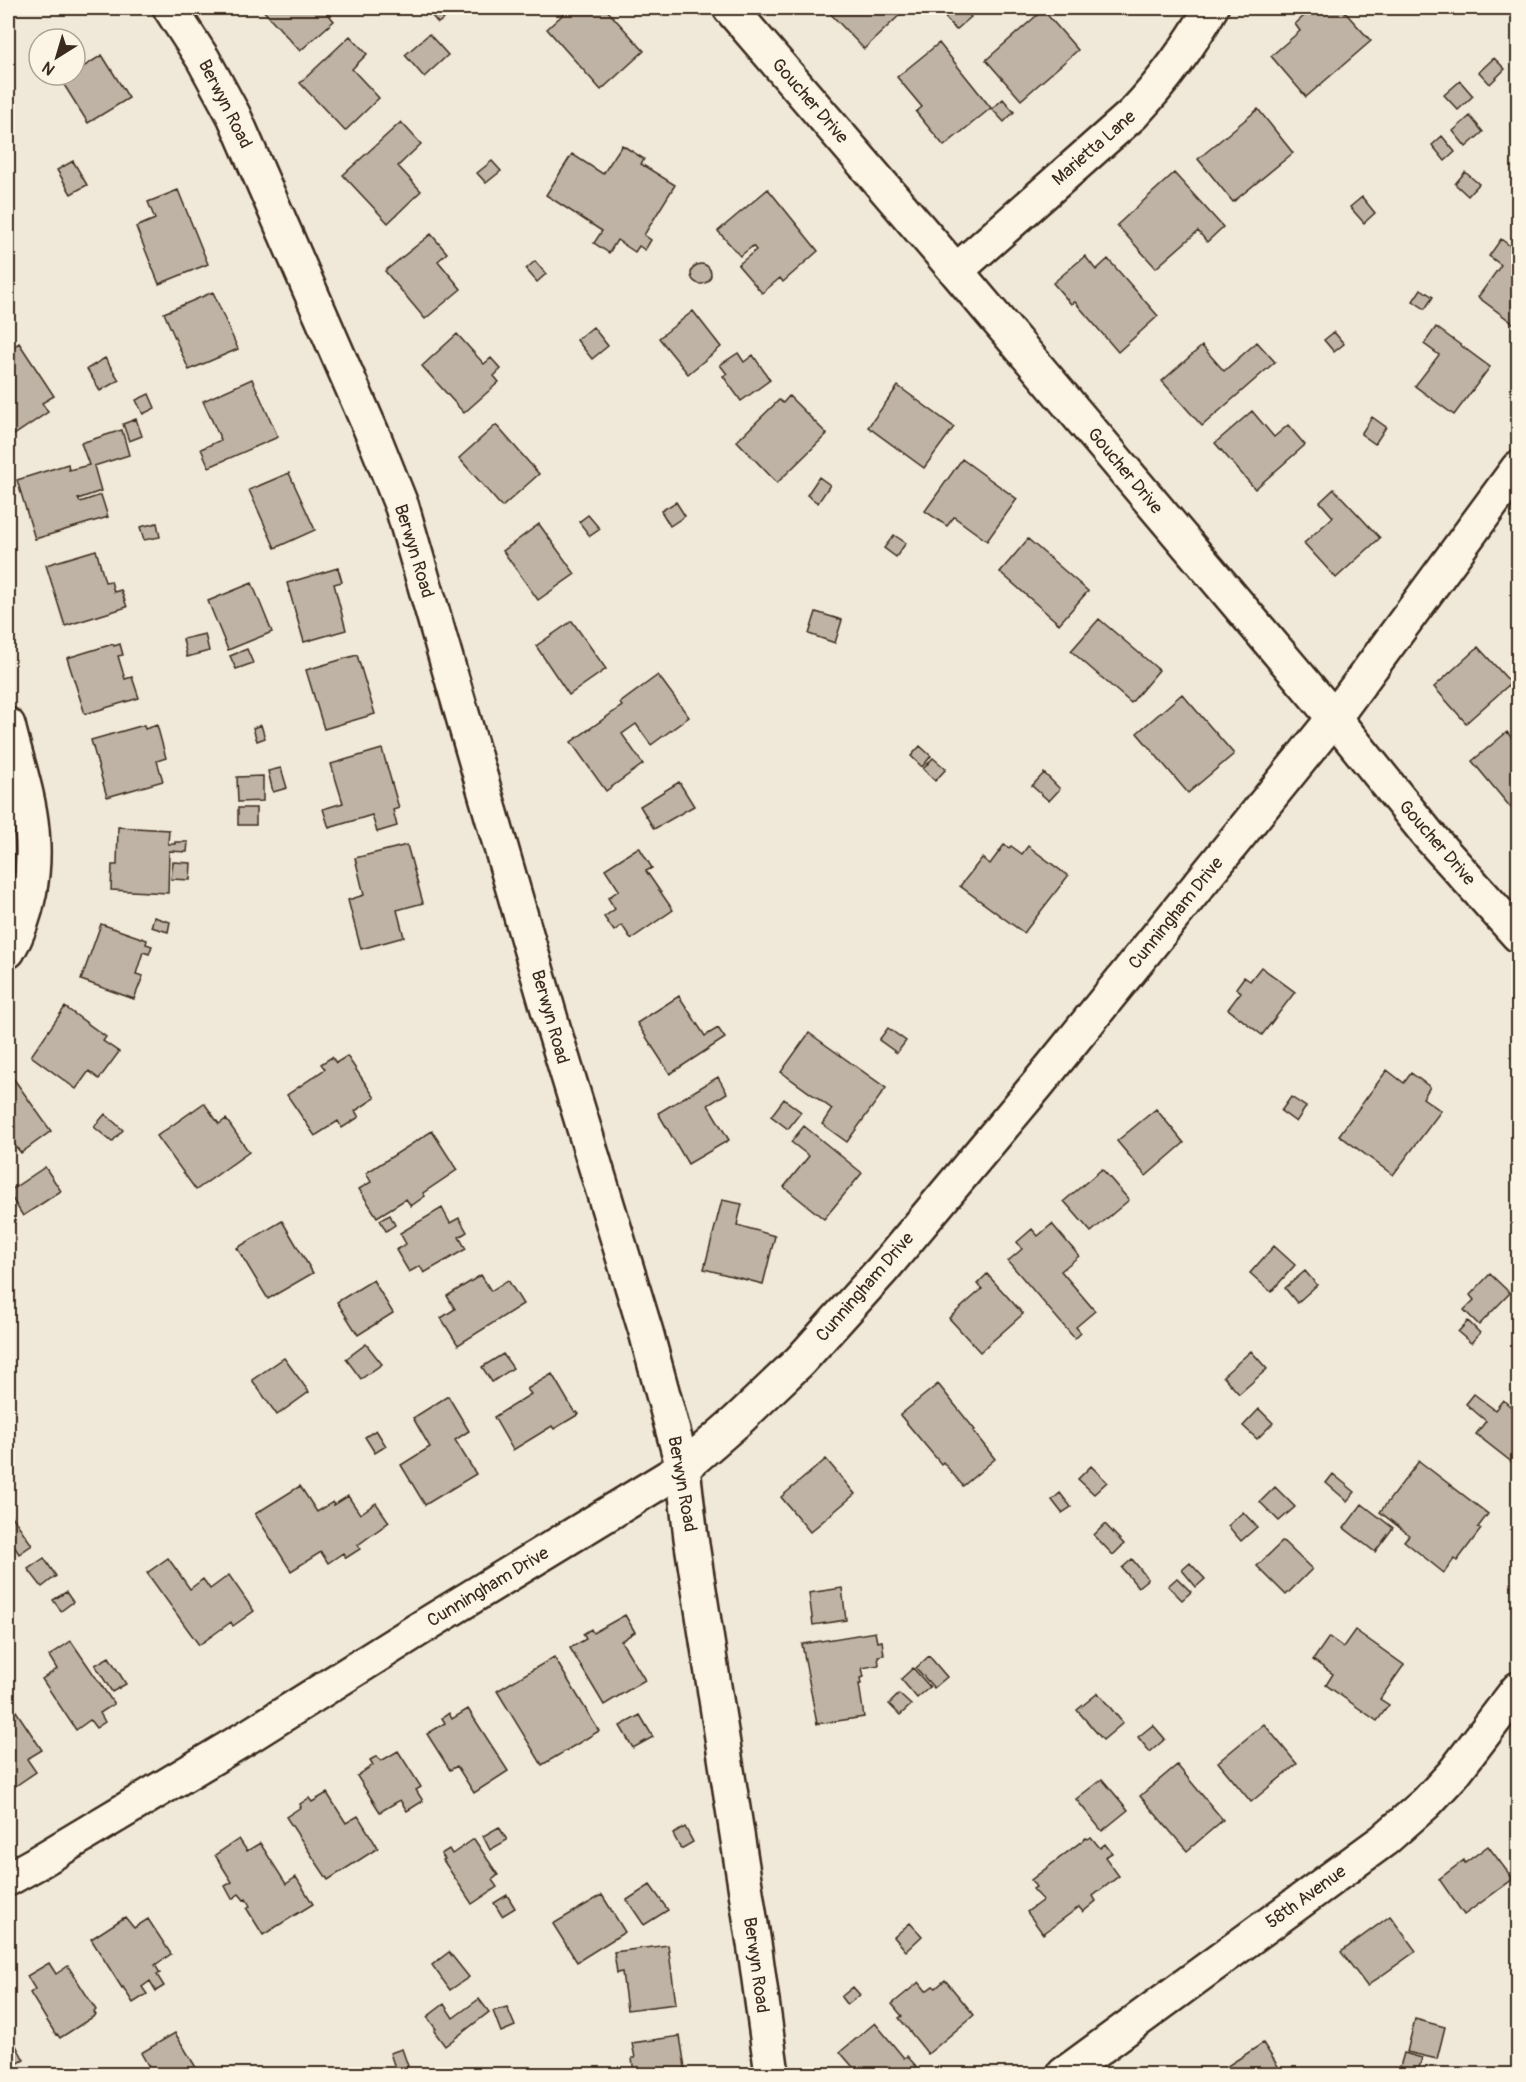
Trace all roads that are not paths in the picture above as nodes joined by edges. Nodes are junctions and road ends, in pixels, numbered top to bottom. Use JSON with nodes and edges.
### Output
{"nodes":[{"id":1,"x":170,"y":8,"type":"edge"},
{"id":2,"x":730,"y":8,"type":"edge"},
{"id":3,"x":1211,"y":8,"type":"edge"},
{"id":4,"x":956,"y":271,"type":"junction"},
{"id":5,"x":1518,"y":468,"type":"edge"},
{"id":6,"x":1334,"y":718,"type":"junction"},
{"id":7,"x":8,"y":725,"type":"edge"},
{"id":8,"x":1518,"y":935,"type":"edge"},
{"id":9,"x":8,"y":951,"type":"edge"},
{"id":10,"x":682,"y":1468,"type":"junction"},
{"id":11,"x":1518,"y":1689,"type":"edge"},
{"id":12,"x":8,"y":1879,"type":"edge"},
{"id":13,"x":772,"y":2074,"type":"edge"},
{"id":14,"x":1064,"y":2074,"type":"edge"}],
"edges":[{"from":1,"to":10,"type":"street","name":"Berwyn Road"},
{"from":2,"to":4,"type":"street","name":"Goucher Drive"},
{"from":3,"to":4,"type":"street","name":"Marietta Lane"},
{"from":4,"to":6,"type":"street","name":"Goucher Drive"},
{"from":5,"to":6,"type":"street","name":"Cunningham Drive"},
{"from":6,"to":8,"type":"street","name":"Goucher Drive"},
{"from":6,"to":10,"type":"street","name":"Cunningham Drive"},
{"from":7,"to":9,"type":"street"},
{"from":10,"to":12,"type":"street","name":"Cunningham Drive"},
{"from":10,"to":13,"type":"street","name":"Berwyn Road"},
{"from":11,"to":14,"type":"street","name":"58th Avenue"}]}
